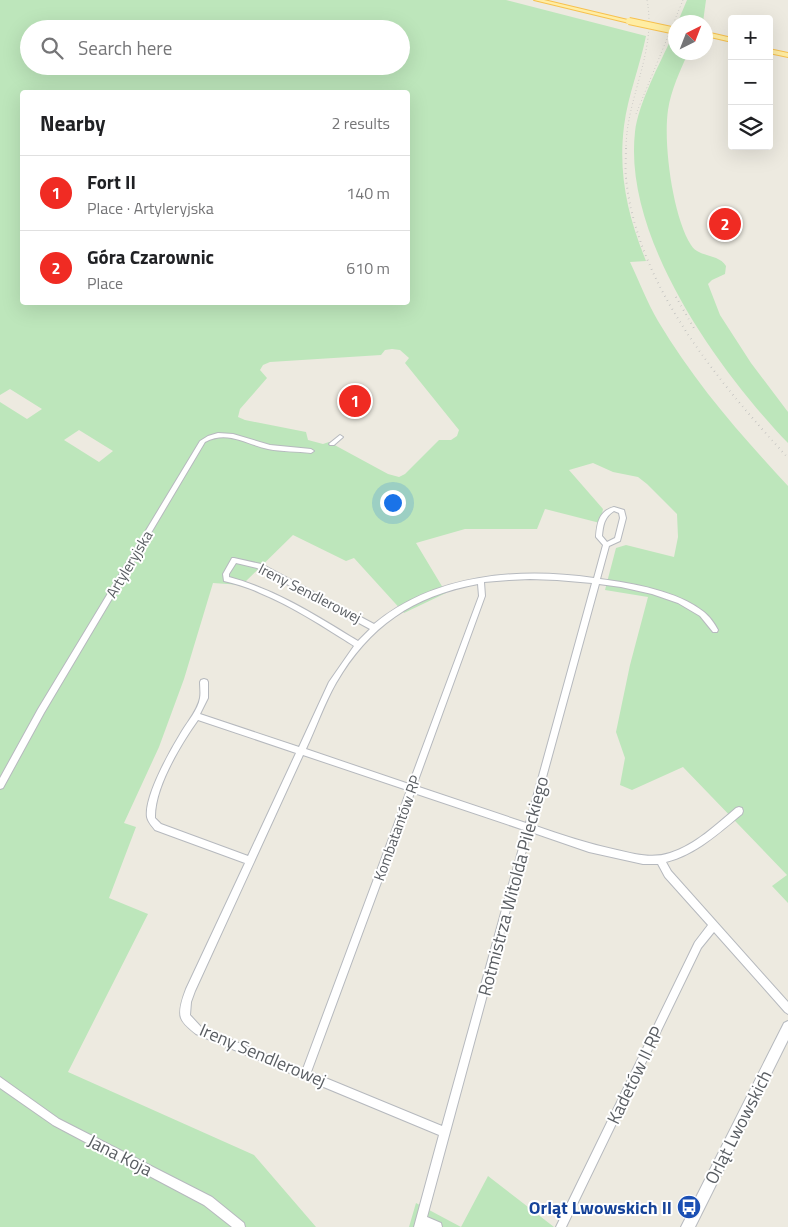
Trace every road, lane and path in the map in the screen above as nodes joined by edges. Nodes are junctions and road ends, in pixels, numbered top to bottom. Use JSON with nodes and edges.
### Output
{"nodes":[{"id":1,"x":537,"y":0,"type":"edge"},
{"id":2,"x":549,"y":0,"type":"edge"},
{"id":3,"x":630,"y":19,"type":"junction"},
{"id":4,"x":668,"y":27,"type":"edge"},
{"id":5,"x":713,"y":37,"type":"edge"},
{"id":6,"x":728,"y":40,"type":"edge"},
{"id":7,"x":773,"y":50,"type":"edge"},
{"id":8,"x":788,"y":53,"type":"edge"},
{"id":9,"x":340,"y":437,"type":"dead end"},
{"id":10,"x":332,"y":444,"type":"dead end"},
{"id":11,"x":312,"y":451,"type":"dead end"},
{"id":12,"x":606,"y":545,"type":"junction"},
{"id":13,"x":480,"y":581,"type":"junction"},
{"id":14,"x":596,"y":581,"type":"junction"},
{"id":15,"x":375,"y":628,"type":"junction"},
{"id":16,"x":715,"y":630,"type":"dead end"},
{"id":17,"x":359,"y":645,"type":"junction"},
{"id":18,"x":204,"y":682,"type":"dead end"},
{"id":19,"x":196,"y":716,"type":"junction"},
{"id":20,"x":300,"y":751,"type":"junction"},
{"id":21,"x":0,"y":785,"type":"edge"},
{"id":22,"x":411,"y":789,"type":"junction"},
{"id":23,"x":739,"y":811,"type":"dead end"},
{"id":24,"x":529,"y":828,"type":"junction"},
{"id":25,"x":660,"y":860,"type":"junction"},
{"id":26,"x":250,"y":862,"type":"junction"},
{"id":27,"x":713,"y":926,"type":"junction"},
{"id":28,"x":788,"y":1009,"type":"edge"},
{"id":29,"x":788,"y":1028,"type":"edge"},
{"id":30,"x":306,"y":1074,"type":"junction"},
{"id":31,"x":0,"y":1082,"type":"edge"},
{"id":32,"x":445,"y":1132,"type":"junction"},
{"id":33,"x":420,"y":1223,"type":"edge"},
{"id":34,"x":240,"y":1227,"type":"edge"},
{"id":35,"x":437,"y":1227,"type":"edge"},
{"id":36,"x":561,"y":1227,"type":"edge"},
{"id":37,"x":688,"y":1227,"type":"edge"}],
"edges":[{"from":1,"to":3,"type":"main road"},
{"from":2,"to":3,"type":"main road"},
{"from":3,"to":4,"type":"main road","bridge":true},
{"from":5,"to":6,"type":"main road"},
{"from":7,"to":8,"type":"main road"},
{"from":9,"to":10,"type":"street"},
{"from":11,"to":21,"type":"street","name":"Artyleryjska"},
{"from":12,"to":12,"type":"street","name":"Rotmistrza Witolda Pileckiego"},
{"from":12,"to":14,"type":"street","name":"Rotmistrza Witolda Pileckiego"},
{"from":13,"to":14,"type":"street","name":"Ireny Sendlerowej"},
{"from":13,"to":15,"type":"street","name":"Ireny Sendlerowej"},
{"from":13,"to":22,"type":"street","name":"Kombatantów RP"},
{"from":14,"to":16,"type":"street","name":"Ireny Sendlerowej"},
{"from":14,"to":24,"type":"street","name":"Rotmistrza Witolda Pileckiego"},
{"from":15,"to":17,"type":"street","name":"Ireny Sendlerowej"},
{"from":15,"to":17,"type":"street","name":"Ireny Sendlerowej"},
{"from":17,"to":20,"type":"street","name":"Ireny Sendlerowej"},
{"from":18,"to":19,"type":"street"},
{"from":19,"to":20,"type":"street"},
{"from":19,"to":26,"type":"street"},
{"from":20,"to":22,"type":"street"},
{"from":20,"to":26,"type":"street","name":"Ireny Sendlerowej"},
{"from":22,"to":24,"type":"street"},
{"from":22,"to":30,"type":"street","name":"Kombatantów RP"},
{"from":23,"to":25,"type":"street"},
{"from":24,"to":25,"type":"street"},
{"from":24,"to":32,"type":"street","name":"Rotmistrza Witolda Pileckiego"},
{"from":25,"to":27,"type":"street"},
{"from":26,"to":30,"type":"street","name":"Ireny Sendlerowej"},
{"from":27,"to":28,"type":"street"},
{"from":27,"to":36,"type":"street","name":"Kadetów II RP"},
{"from":29,"to":37,"type":"street","name":"Orląt Lwowskich"},
{"from":30,"to":32,"type":"street","name":"Ireny Sendlerowej"},
{"from":31,"to":34,"type":"street","name":"Jana Koja"},
{"from":32,"to":33,"type":"street","name":"Rotmistrza Witolda Pileckiego"},
{"from":33,"to":35,"type":"street"}]}
